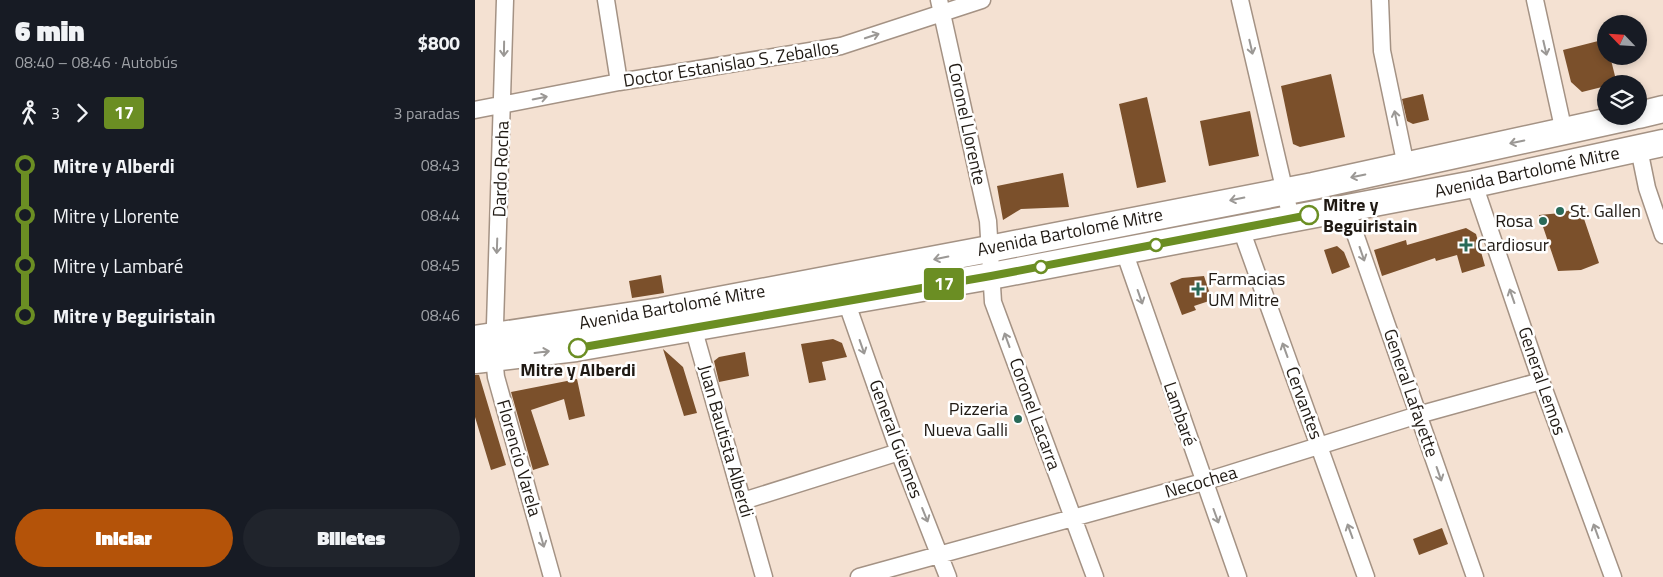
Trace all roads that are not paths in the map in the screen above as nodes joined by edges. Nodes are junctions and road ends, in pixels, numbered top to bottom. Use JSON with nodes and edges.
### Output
{"nodes":[{"id":1,"x":505,"y":0,"type":"edge"},
{"id":2,"x":606,"y":0,"type":"edge"},
{"id":3,"x":982,"y":0,"type":"edge"},
{"id":4,"x":1240,"y":0,"type":"edge"},
{"id":5,"x":1380,"y":0,"type":"edge"},
{"id":6,"x":1535,"y":0,"type":"edge"},
{"id":7,"x":941,"y":7,"type":"edge"},
{"id":8,"x":619,"y":82,"type":"junction"},
{"id":9,"x":503,"y":105,"type":"junction"},
{"id":10,"x":1663,"y":109,"type":"edge"},
{"id":11,"x":475,"y":110,"type":"edge"},
{"id":12,"x":1647,"y":113,"type":"edge"},
{"id":13,"x":1597,"y":124,"type":"edge"},
{"id":14,"x":1564,"y":132,"type":"junction"},
{"id":15,"x":1651,"y":146,"type":"edge"},
{"id":16,"x":1406,"y":166,"type":"junction"},
{"id":17,"x":1474,"y":184,"type":"junction"},
{"id":18,"x":1285,"y":190,"type":"junction"},
{"id":19,"x":1346,"y":208,"type":"junction"},
{"id":20,"x":1291,"y":218,"type":"junction"},
{"id":21,"x":1241,"y":229,"type":"junction"},
{"id":22,"x":1663,"y":236,"type":"edge"},
{"id":23,"x":989,"y":249,"type":"junction"},
{"id":24,"x":1124,"y":251,"type":"junction"},
{"id":25,"x":991,"y":276,"type":"junction"},
{"id":26,"x":846,"y":301,"type":"junction"},
{"id":27,"x":690,"y":316,"type":"junction"},
{"id":28,"x":484,"y":348,"type":"edge"},
{"id":29,"x":1541,"y":381,"type":"junction"},
{"id":30,"x":1419,"y":415,"type":"junction"},
{"id":31,"x":1319,"y":445,"type":"junction"},
{"id":32,"x":899,"y":452,"type":"junction"},
{"id":33,"x":1203,"y":482,"type":"junction"},
{"id":34,"x":743,"y":500,"type":"junction"},
{"id":35,"x":1073,"y":516,"type":"junction"},
{"id":36,"x":940,"y":554,"type":"junction"},
{"id":37,"x":552,"y":577,"type":"edge"},
{"id":38,"x":764,"y":577,"type":"edge"},
{"id":39,"x":859,"y":577,"type":"edge"},
{"id":40,"x":949,"y":577,"type":"edge"},
{"id":41,"x":1095,"y":577,"type":"edge"},
{"id":42,"x":1238,"y":577,"type":"edge"},
{"id":43,"x":1366,"y":577,"type":"edge"},
{"id":44,"x":1475,"y":577,"type":"edge"},
{"id":45,"x":1613,"y":577,"type":"edge"}],
"edges":[{"from":1,"to":9,"type":"street","name":"Dardo Rocha","one_way":true},
{"from":2,"to":8,"type":"street"},
{"from":3,"to":7,"type":"street","name":"Doctor Estanislao S. Zeballos"},
{"from":4,"to":18,"type":"street","one_way":true},
{"from":16,"to":5,"type":"street","one_way":true},
{"from":6,"to":14,"type":"street","one_way":true},
{"from":8,"to":7,"type":"street","name":"Doctor Estanislao S. Zeballos","one_way":true},
{"from":7,"to":23,"type":"street","name":"Coronel Llorente"},
{"from":9,"to":8,"type":"street","name":"Doctor Estanislao S. Zeballos","one_way":true},
{"from":9,"to":11,"type":"street","name":"Doctor Estanislao S. Zeballos"},
{"from":9,"to":28,"type":"street","name":"Dardo Rocha","one_way":true},
{"from":10,"to":12,"type":"main road"},
{"from":13,"to":14,"type":"main road","name":"Avenida Bartolomé Mitre"},
{"from":14,"to":16,"type":"main road","name":"Avenida Bartolomé Mitre","one_way":true},
{"from":15,"to":17,"type":"main road","name":"Avenida Bartolomé Mitre"},
{"from":15,"to":22,"type":"street"},
{"from":16,"to":18,"type":"main road","name":"Avenida Bartolomé Mitre","one_way":true},
{"from":17,"to":19,"type":"main road","name":"Avenida Bartolomé Mitre"},
{"from":29,"to":17,"type":"street","name":"General Lemos","one_way":true},
{"from":18,"to":20,"type":"street"},
{"from":18,"to":23,"type":"main road","name":"Avenida Bartolomé Mitre","one_way":true},
{"from":19,"to":20,"type":"main road","name":"Avenida Bartolomé Mitre"},
{"from":19,"to":30,"type":"street","name":"General Lafayette","one_way":true},
{"from":20,"to":21,"type":"main road","name":"Avenida Bartolomé Mitre"},
{"from":21,"to":24,"type":"main road","name":"Avenida Bartolomé Mitre"},
{"from":31,"to":21,"type":"street","name":"Cervantes","one_way":true},
{"from":23,"to":25,"type":"street","name":"Coronel Lacarra"},
{"from":23,"to":27,"type":"main road","name":"Avenida Bartolomé Mitre","one_way":true},
{"from":24,"to":25,"type":"main road","name":"Avenida Bartolomé Mitre"},
{"from":24,"to":33,"type":"street","name":"Lambaré","one_way":true},
{"from":25,"to":26,"type":"main road","name":"Avenida Bartolomé Mitre"},
{"from":35,"to":25,"type":"street","name":"Coronel Lacarra","one_way":true},
{"from":26,"to":27,"type":"main road","name":"Avenida Bartolomé Mitre"},
{"from":26,"to":32,"type":"street","name":"General Güemes","one_way":true},
{"from":27,"to":28,"type":"main road","name":"Avenida Bartolomé Mitre"},
{"from":27,"to":34,"type":"street","name":"Juan Bautista Alberdi"},
{"from":28,"to":37,"type":"street","name":"Florencio Varela","one_way":true},
{"from":29,"to":30,"type":"street","name":"Necochea"},
{"from":45,"to":29,"type":"street","name":"General Lemos","one_way":true},
{"from":30,"to":31,"type":"street","name":"Necochea"},
{"from":30,"to":44,"type":"street","name":"General Lafayette","one_way":true},
{"from":31,"to":33,"type":"street","name":"Necochea"},
{"from":43,"to":31,"type":"street","name":"Cervantes","one_way":true},
{"from":32,"to":34,"type":"street"},
{"from":32,"to":36,"type":"street","name":"General Güemes","one_way":true},
{"from":33,"to":35,"type":"street","name":"Necochea"},
{"from":33,"to":42,"type":"street","name":"Lambaré","one_way":true},
{"from":34,"to":38,"type":"street","name":"Juan Bautista Alberdi"},
{"from":35,"to":36,"type":"street","name":"Necochea"},
{"from":35,"to":41,"type":"street","name":"Coronel Lacarra"},
{"from":36,"to":39,"type":"street","name":"Necochea"},
{"from":36,"to":40,"type":"street","name":"General Güemes"}]}
